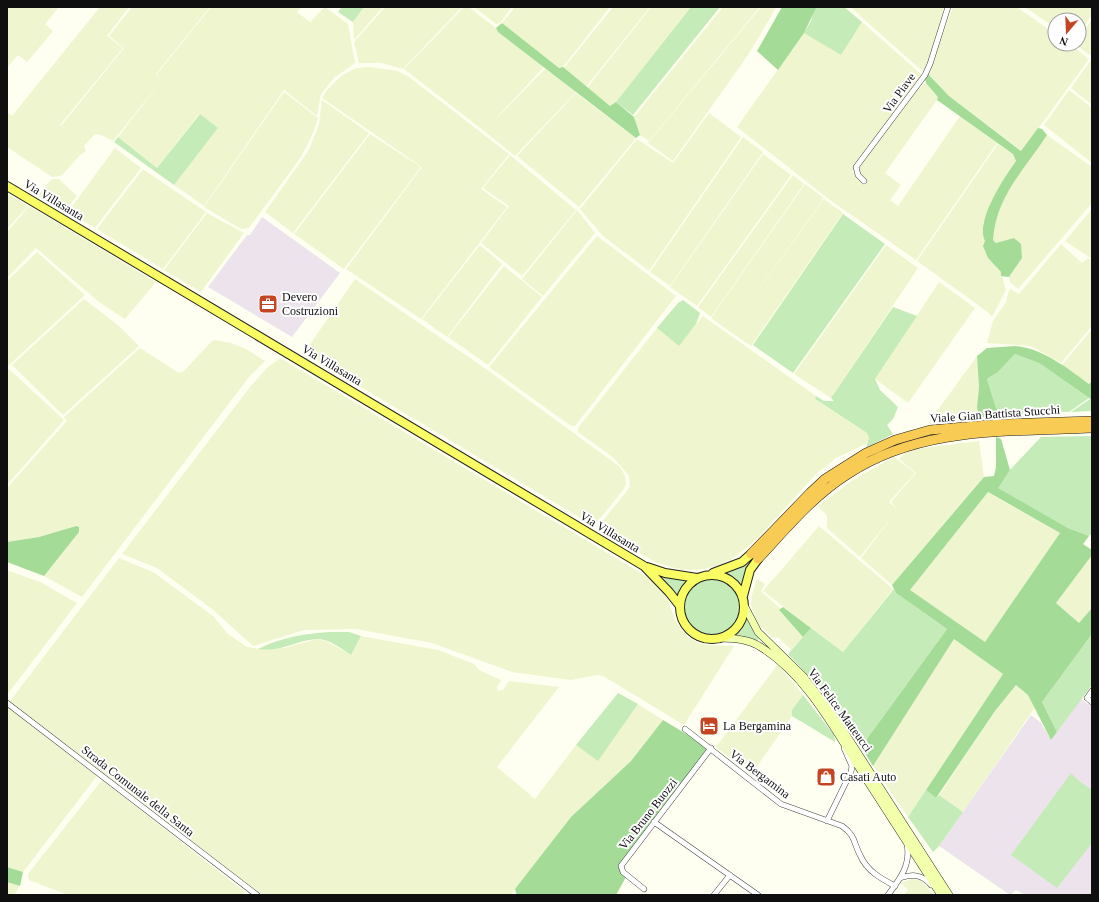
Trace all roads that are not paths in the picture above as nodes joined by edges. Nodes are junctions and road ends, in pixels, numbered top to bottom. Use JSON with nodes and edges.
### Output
{"nodes":[{"id":1,"x":948,"y":7,"type":"edge"},
{"id":2,"x":864,"y":181,"type":"dead end"},
{"id":3,"x":7,"y":186,"type":"edge"},
{"id":4,"x":1092,"y":421,"type":"edge"},
{"id":5,"x":1092,"y":428,"type":"edge"},
{"id":6,"x":754,"y":557,"type":"junction"},
{"id":7,"x":644,"y":566,"type":"junction"},
{"id":8,"x":708,"y":574,"type":"junction"},
{"id":9,"x":697,"y":578,"type":"junction"},
{"id":10,"x":743,"y":596,"type":"junction"},
{"id":11,"x":744,"y":605,"type":"junction"},
{"id":12,"x":680,"y":606,"type":"junction"},
{"id":13,"x":720,"y":638,"type":"junction"},
{"id":14,"x":1092,"y":691,"type":"edge"},
{"id":15,"x":7,"y":702,"type":"edge"},
{"id":16,"x":1092,"y":702,"type":"edge"},
{"id":17,"x":685,"y":729,"type":"dead end"},
{"id":18,"x":843,"y":743,"type":"junction"},
{"id":19,"x":711,"y":748,"type":"junction"},
{"id":20,"x":827,"y":821,"type":"junction"},
{"id":21,"x":654,"y":822,"type":"junction"},
{"id":22,"x":906,"y":842,"type":"junction"},
{"id":23,"x":730,"y":875,"type":"junction"},
{"id":24,"x":900,"y":878,"type":"junction"},
{"id":25,"x":895,"y":886,"type":"junction"},
{"id":26,"x":644,"y":889,"type":"dead end"},
{"id":27,"x":257,"y":895,"type":"edge"},
{"id":28,"x":714,"y":895,"type":"edge"},
{"id":29,"x":757,"y":895,"type":"edge"},
{"id":30,"x":888,"y":895,"type":"edge"},
{"id":31,"x":940,"y":895,"type":"edge"},
{"id":32,"x":949,"y":895,"type":"edge"}],
"edges":[{"from":1,"to":2,"type":"street","name":"Via Piave"},
{"from":3,"to":7,"type":"main road","name":"Via Villasanta"},
{"from":4,"to":6,"type":"highway","name":"Viale Gian Battista Stucchi"},
{"from":5,"to":6,"type":"highway","name":"Viale Gian Battista Stucchi"},
{"from":6,"to":8,"type":"main road","name":"Viale Gian Battista Stucchi"},
{"from":6,"to":10,"type":"main road","name":"Viale Gian Battista Stucchi"},
{"from":7,"to":9,"type":"main road"},
{"from":7,"to":12,"type":"main road"},
{"from":8,"to":9,"type":"main road"},
{"from":8,"to":10,"type":"main road"},
{"from":9,"to":12,"type":"main road"},
{"from":10,"to":11,"type":"main road"},
{"from":11,"to":13,"type":"main road"},
{"from":11,"to":32,"type":"main road","name":"Via Felice Matteucci"},
{"from":12,"to":13,"type":"main road"},
{"from":13,"to":18,"type":"main road","name":"Via Felice Matteucci"},
{"from":14,"to":16,"type":"street"},
{"from":15,"to":27,"type":"street","name":"Strada Comunale della Santa"},
{"from":17,"to":19,"type":"street","name":"Via Bergamina"},
{"from":18,"to":20,"type":"street"},
{"from":18,"to":22,"type":"main road","name":"Via Felice Matteucci"},
{"from":19,"to":20,"type":"street","name":"Via Bergamina"},
{"from":19,"to":21,"type":"street","name":"Via Bruno Buozzi"},
{"from":20,"to":25,"type":"street","name":"Via Bergamina"},
{"from":21,"to":23,"type":"street"},
{"from":21,"to":26,"type":"street","name":"Via Bruno Buozzi"},
{"from":22,"to":24,"type":"street"},
{"from":22,"to":31,"type":"main road","name":"Via Felice Matteucci"},
{"from":23,"to":28,"type":"street"},
{"from":23,"to":29,"type":"street"},
{"from":24,"to":25,"type":"street"},
{"from":24,"to":31,"type":"street"},
{"from":25,"to":30,"type":"street"}]}
